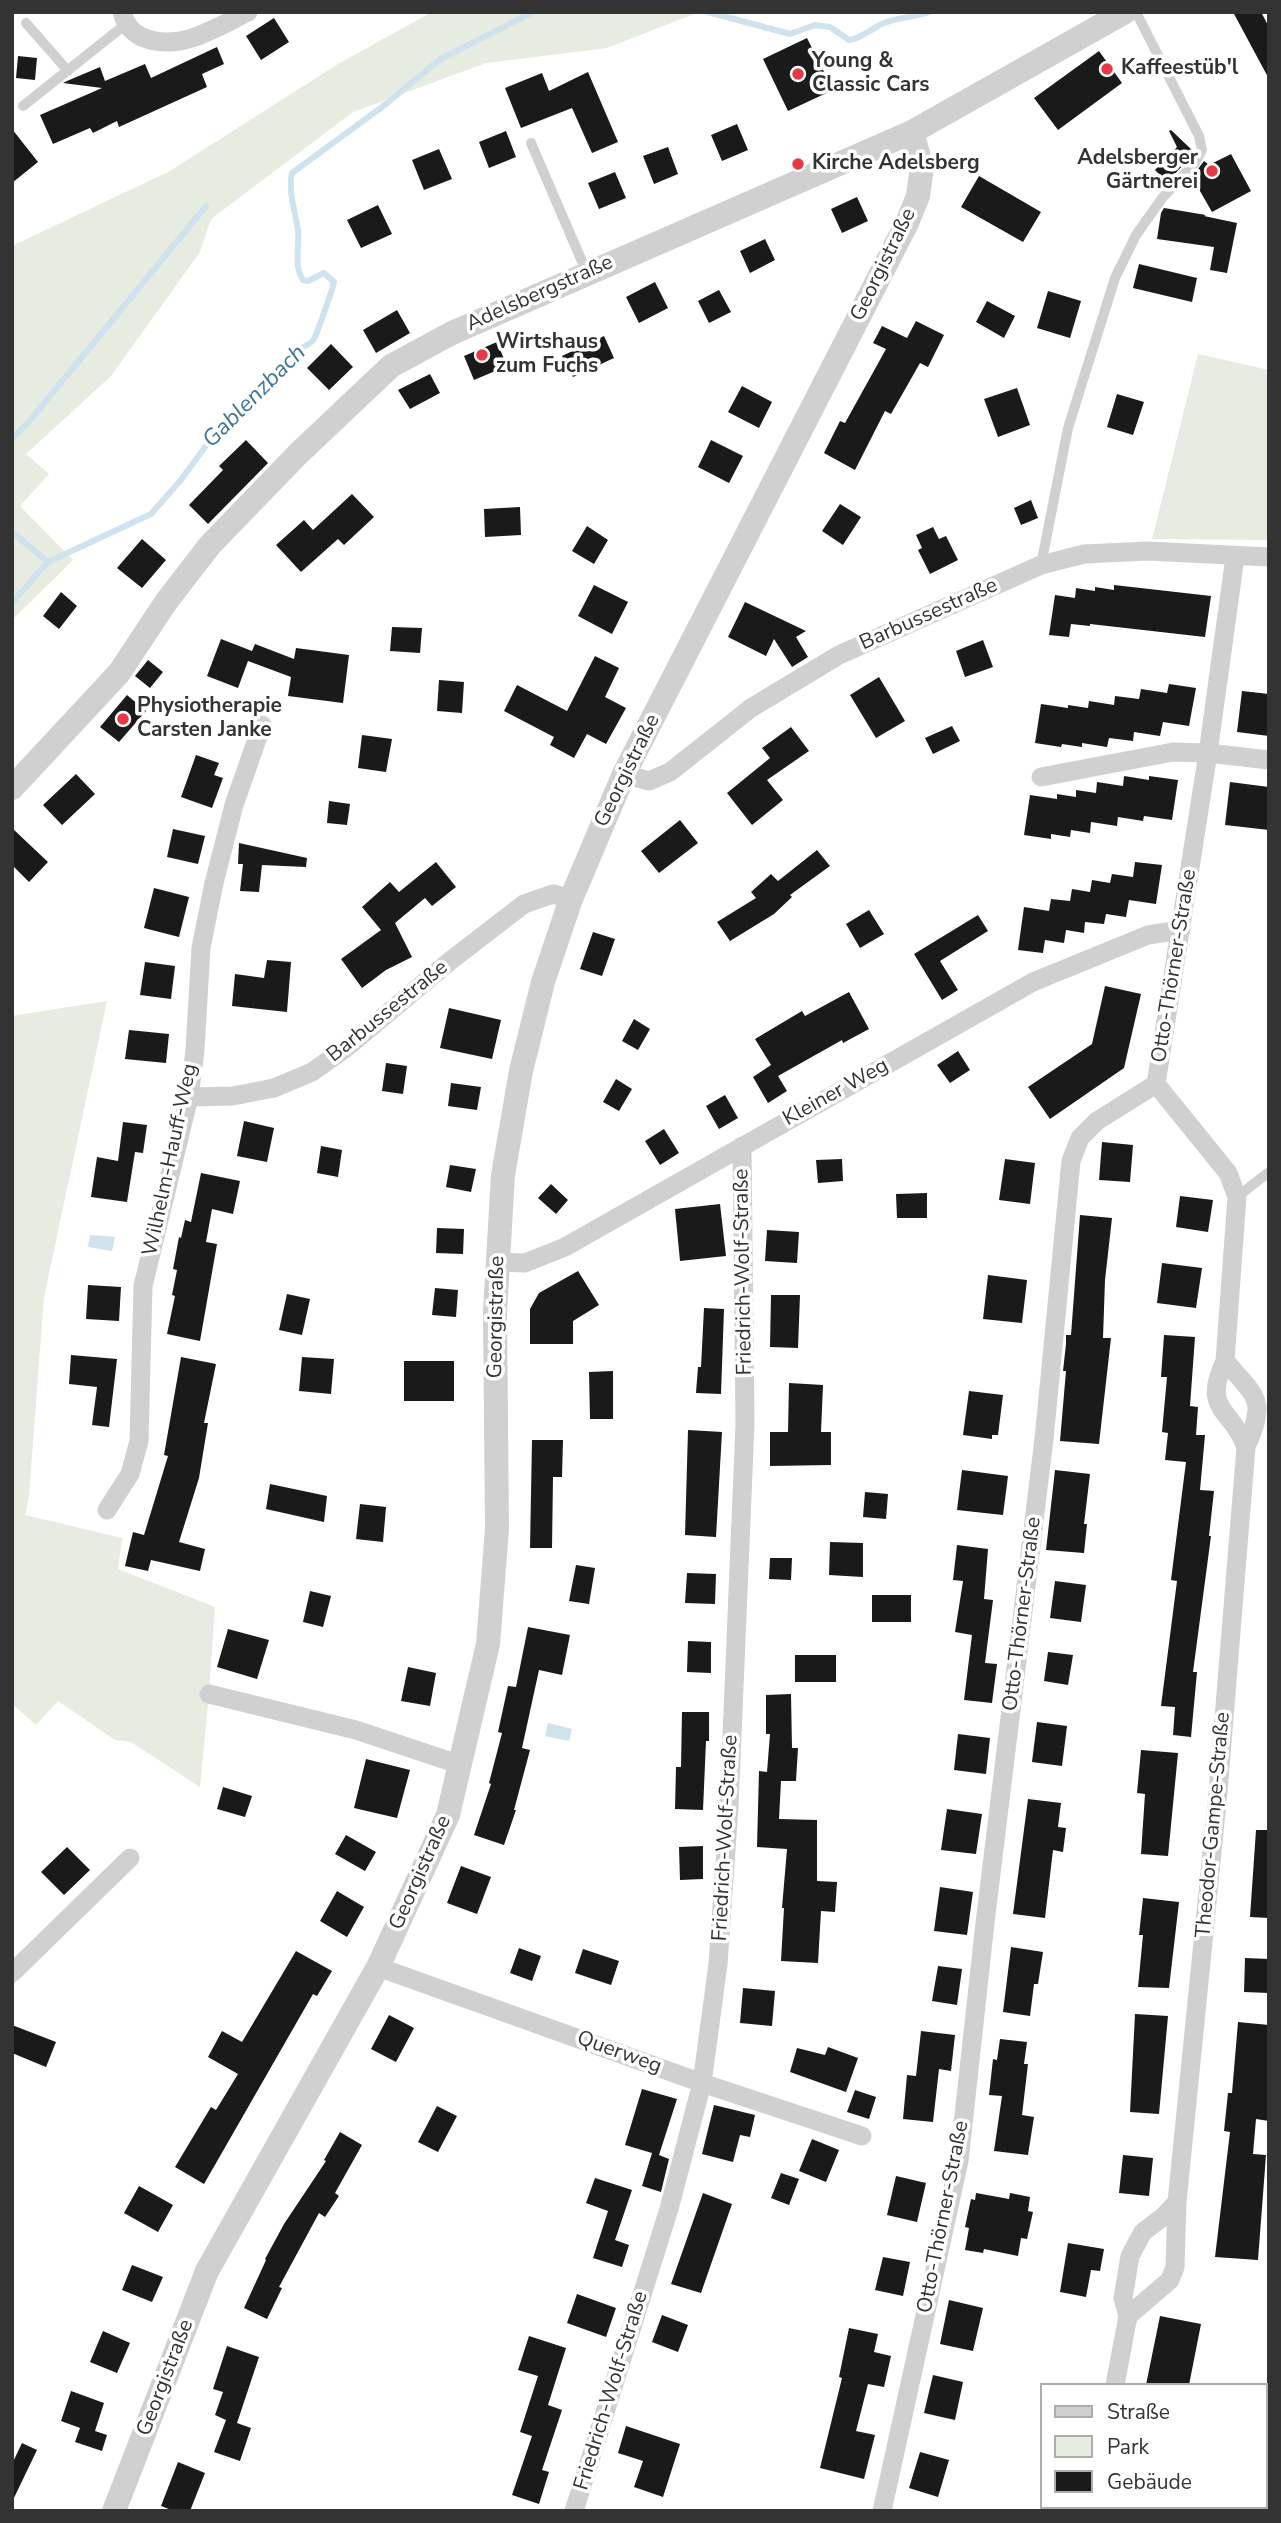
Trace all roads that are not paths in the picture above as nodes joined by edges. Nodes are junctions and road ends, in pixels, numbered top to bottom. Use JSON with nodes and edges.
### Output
{"nodes":[{"id":1,"x":248,"y":12,"type":"edge"},
{"id":2,"x":1126,"y":13,"type":"edge"},
{"id":3,"x":124,"y":18,"type":"edge"},
{"id":4,"x":26,"y":23,"type":"dead end"},
{"id":5,"x":68,"y":71,"type":"junction"},
{"id":6,"x":23,"y":106,"type":"dead end"},
{"id":7,"x":912,"y":132,"type":"junction"},
{"id":8,"x":531,"y":143,"type":"dead end"},
{"id":9,"x":587,"y":273,"type":"junction"},
{"id":10,"x":1235,"y":557,"type":"junction"},
{"id":11,"x":1269,"y":557,"type":"edge"},
{"id":12,"x":1041,"y":565,"type":"junction"},
{"id":13,"x":262,"y":725,"type":"dead end"},
{"id":14,"x":1208,"y":753,"type":"junction"},
{"id":15,"x":1269,"y":760,"type":"edge"},
{"id":16,"x":624,"y":774,"type":"junction"},
{"id":17,"x":1041,"y":777,"type":"dead end"},
{"id":18,"x":12,"y":788,"type":"edge"},
{"id":19,"x":572,"y":899,"type":"junction"},
{"id":20,"x":1181,"y":930,"type":"junction"},
{"id":21,"x":1156,"y":1084,"type":"junction"},
{"id":22,"x":189,"y":1097,"type":"junction"},
{"id":23,"x":742,"y":1146,"type":"junction"},
{"id":24,"x":1269,"y":1172,"type":"edge"},
{"id":25,"x":1237,"y":1198,"type":"junction"},
{"id":26,"x":497,"y":1262,"type":"junction"},
{"id":27,"x":1225,"y":1361,"type":"junction"},
{"id":28,"x":1246,"y":1447,"type":"junction"},
{"id":29,"x":107,"y":1510,"type":"dead end"},
{"id":30,"x":209,"y":1694,"type":"dead end"},
{"id":31,"x":461,"y":1765,"type":"junction"},
{"id":32,"x":130,"y":1858,"type":"dead end"},
{"id":33,"x":378,"y":1967,"type":"junction"},
{"id":34,"x":12,"y":1973,"type":"edge"},
{"id":35,"x":702,"y":2083,"type":"junction"},
{"id":36,"x":862,"y":2136,"type":"dead end"},
{"id":37,"x":1177,"y":2202,"type":"junction"},
{"id":38,"x":1128,"y":2316,"type":"junction"},
{"id":39,"x":1115,"y":2383,"type":"edge"},
{"id":40,"x":114,"y":2511,"type":"edge"},
{"id":41,"x":574,"y":2511,"type":"edge"},
{"id":42,"x":882,"y":2511,"type":"edge"}],
"edges":[{"from":1,"to":3,"type":"street"},
{"from":2,"to":7,"type":"street","name":"Adelsbergstraße"},
{"from":2,"to":12,"type":"lane"},
{"from":3,"to":5,"type":"lane"},
{"from":4,"to":5,"type":"lane"},
{"from":5,"to":6,"type":"lane"},
{"from":7,"to":9,"type":"street","name":"Adelsbergstraße"},
{"from":7,"to":16,"type":"street","name":"Georgistraße"},
{"from":8,"to":9,"type":"lane"},
{"from":9,"to":18,"type":"street","name":"Adelsbergstraße"},
{"from":10,"to":11,"type":"street","name":"Barbussestraße"},
{"from":10,"to":12,"type":"street","name":"Barbussestraße"},
{"from":10,"to":14,"type":"street","name":"Otto-Thörner-Straße"},
{"from":12,"to":16,"type":"street","name":"Barbussestraße"},
{"from":13,"to":22,"type":"street","name":"Wilhelm-Hauff-Weg"},
{"from":14,"to":15,"type":"street"},
{"from":14,"to":17,"type":"street"},
{"from":14,"to":20,"type":"street","name":"Otto-Thörner-Straße"},
{"from":16,"to":19,"type":"street","name":"Georgistraße"},
{"from":19,"to":22,"type":"street","name":"Barbussestraße"},
{"from":19,"to":26,"type":"street","name":"Georgistraße"},
{"from":20,"to":21,"type":"street","name":"Otto-Thörner-Straße"},
{"from":20,"to":23,"type":"street","name":"Kleiner Weg"},
{"from":21,"to":25,"type":"street"},
{"from":21,"to":42,"type":"street","name":"Otto-Thörner-Straße"},
{"from":22,"to":29,"type":"street","name":"Wilhelm-Hauff-Weg"},
{"from":23,"to":26,"type":"street","name":"Kleiner Weg"},
{"from":23,"to":35,"type":"street","name":"Friedrich-Wolf-Straße"},
{"from":24,"to":25,"type":"lane"},
{"from":25,"to":27,"type":"street"},
{"from":26,"to":31,"type":"street","name":"Georgistraße"},
{"from":27,"to":28,"type":"street"},
{"from":27,"to":28,"type":"street","name":"Theodor-Gampe-Straße"},
{"from":28,"to":37,"type":"street","name":"Theodor-Gampe-Straße"},
{"from":30,"to":31,"type":"street"},
{"from":31,"to":33,"type":"street","name":"Georgistraße"},
{"from":32,"to":34,"type":"street"},
{"from":33,"to":35,"type":"street","name":"Querweg"},
{"from":33,"to":40,"type":"street","name":"Georgistraße"},
{"from":35,"to":36,"type":"street","name":"Querweg"},
{"from":35,"to":41,"type":"street","name":"Friedrich-Wolf-Straße"},
{"from":37,"to":38,"type":"street"},
{"from":37,"to":38,"type":"street","name":"Theodor-Gampe-Straße"},
{"from":38,"to":39,"type":"street"}]}
